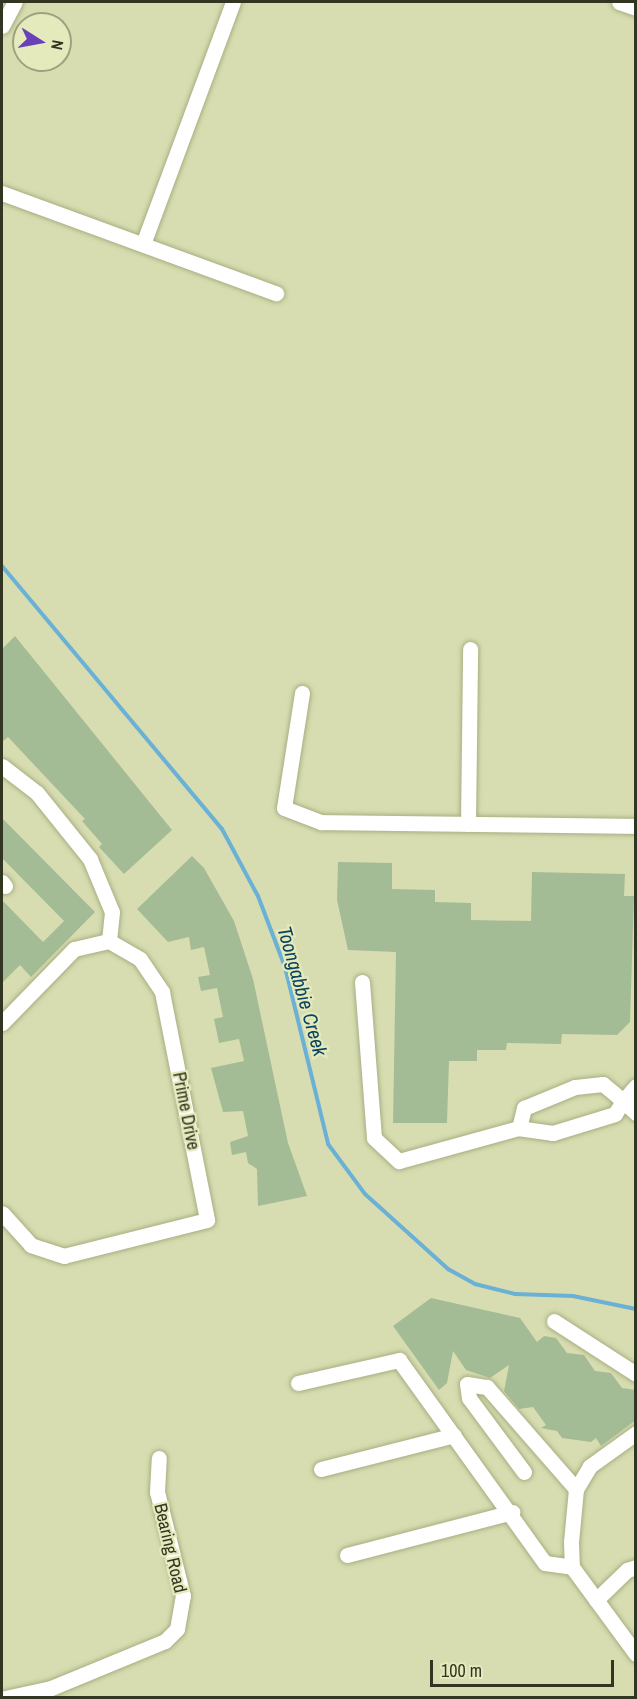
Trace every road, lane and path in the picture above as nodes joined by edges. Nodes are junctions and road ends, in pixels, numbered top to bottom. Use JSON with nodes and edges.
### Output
{"nodes":[{"id":1,"x":15,"y":2,"type":"edge"},
{"id":2,"x":233,"y":2,"type":"edge"},
{"id":3,"x":619,"y":2,"type":"edge"},
{"id":4,"x":636,"y":8,"type":"edge"},
{"id":5,"x":2,"y":26,"type":"edge"},
{"id":6,"x":2,"y":193,"type":"edge"},
{"id":7,"x":144,"y":244,"type":"junction"},
{"id":8,"x":276,"y":293,"type":"dead end"},
{"id":9,"x":470,"y":649,"type":"dead end"},
{"id":10,"x":302,"y":693,"type":"dead end"},
{"id":11,"x":2,"y":766,"type":"edge"},
{"id":12,"x":468,"y":824,"type":"junction"},
{"id":13,"x":636,"y":826,"type":"edge"},
{"id":14,"x":109,"y":941,"type":"junction"},
{"id":15,"x":362,"y":982,"type":"dead end"},
{"id":16,"x":2,"y":1023,"type":"edge"},
{"id":17,"x":636,"y":1086,"type":"edge"},
{"id":18,"x":623,"y":1101,"type":"junction"},
{"id":19,"x":636,"y":1113,"type":"edge"},
{"id":20,"x":519,"y":1128,"type":"junction"},
{"id":21,"x":2,"y":1213,"type":"edge"},
{"id":22,"x":554,"y":1321,"type":"dead end"},
{"id":23,"x":636,"y":1374,"type":"edge"},
{"id":24,"x":298,"y":1383,"type":"dead end"},
{"id":25,"x":636,"y":1432,"type":"edge"},
{"id":26,"x":454,"y":1434,"type":"junction"},
{"id":27,"x":159,"y":1458,"type":"dead end"},
{"id":28,"x":321,"y":1469,"type":"dead end"},
{"id":29,"x":524,"y":1472,"type":"dead end"},
{"id":30,"x":576,"y":1490,"type":"junction"},
{"id":31,"x":512,"y":1512,"type":"junction"},
{"id":32,"x":347,"y":1555,"type":"dead end"},
{"id":33,"x":572,"y":1567,"type":"junction"},
{"id":34,"x":636,"y":1567,"type":"edge"},
{"id":35,"x":596,"y":1600,"type":"junction"},
{"id":36,"x":636,"y":1654,"type":"edge"},
{"id":37,"x":5,"y":1698,"type":"edge"}],
"edges":[{"from":1,"to":5,"type":"street"},
{"from":2,"to":7,"type":"street"},
{"from":3,"to":4,"type":"street"},
{"from":6,"to":7,"type":"street"},
{"from":7,"to":8,"type":"street"},
{"from":9,"to":12,"type":"street"},
{"from":10,"to":12,"type":"street"},
{"from":11,"to":14,"type":"street"},
{"from":12,"to":13,"type":"street"},
{"from":14,"to":16,"type":"street"},
{"from":14,"to":21,"type":"street","name":"Prime Drive"},
{"from":15,"to":20,"type":"street"},
{"from":17,"to":18,"type":"street"},
{"from":18,"to":19,"type":"street"},
{"from":18,"to":20,"type":"street"},
{"from":18,"to":20,"type":"street"},
{"from":22,"to":23,"type":"street"},
{"from":24,"to":26,"type":"street"},
{"from":25,"to":30,"type":"street"},
{"from":26,"to":28,"type":"street"},
{"from":26,"to":31,"type":"street"},
{"from":27,"to":37,"type":"street","name":"Bearing Road"},
{"from":29,"to":30,"type":"street"},
{"from":30,"to":33,"type":"street"},
{"from":31,"to":32,"type":"street"},
{"from":31,"to":33,"type":"street"},
{"from":33,"to":35,"type":"street"},
{"from":34,"to":35,"type":"street"},
{"from":35,"to":36,"type":"street"}]}
